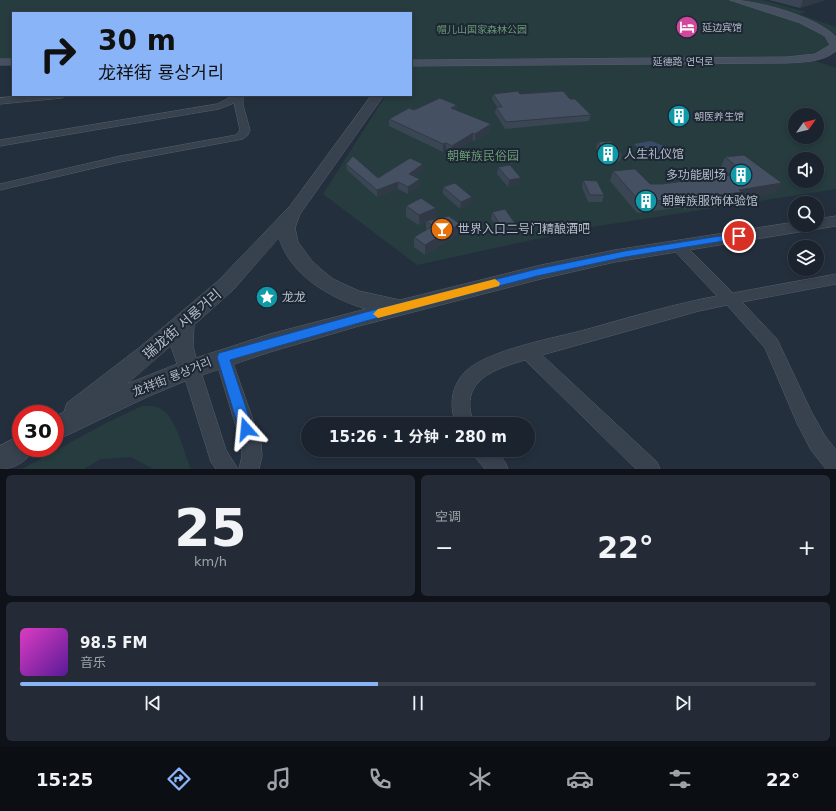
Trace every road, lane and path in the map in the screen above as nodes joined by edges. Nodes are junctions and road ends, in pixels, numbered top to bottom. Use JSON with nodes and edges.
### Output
{"nodes":[{"id":1,"x":734,"y":0,"type":"edge"},
{"id":2,"x":0,"y":62,"type":"edge"},
{"id":3,"x":12,"y":62,"type":"edge"},
{"id":4,"x":412,"y":63,"type":"edge"},
{"id":5,"x":52,"y":96,"type":"edge"},
{"id":6,"x":377,"y":96,"type":"edge"},
{"id":7,"x":238,"y":97,"type":"edge"},
{"id":8,"x":0,"y":101,"type":"edge"},
{"id":9,"x":0,"y":143,"type":"edge"},
{"id":10,"x":0,"y":187,"type":"edge"},
{"id":11,"x":296,"y":209,"type":"junction"},
{"id":12,"x":836,"y":221,"type":"edge"},
{"id":13,"x":824,"y":223,"type":"edge"},
{"id":14,"x":788,"y":228,"type":"edge"},
{"id":15,"x":678,"y":245,"type":"junction"},
{"id":16,"x":836,"y":279,"type":"edge"},
{"id":17,"x":730,"y":299,"type":"junction"},
{"id":18,"x":408,"y":306,"type":"junction"},
{"id":19,"x":184,"y":321,"type":"junction"},
{"id":20,"x":528,"y":352,"type":"junction"},
{"id":21,"x":223,"y":357,"type":"junction"},
{"id":22,"x":191,"y":369,"type":"junction"},
{"id":23,"x":461,"y":417,"type":"edge"},
{"id":24,"x":64,"y":421,"type":"edge"},
{"id":25,"x":64,"y":424,"type":"edge"},
{"id":26,"x":12,"y":453,"type":"edge"},
{"id":27,"x":488,"y":457,"type":"edge"},
{"id":28,"x":0,"y":460,"type":"edge"},
{"id":29,"x":836,"y":465,"type":"edge"},
{"id":30,"x":228,"y":469,"type":"edge"},
{"id":31,"x":250,"y":469,"type":"edge"},
{"id":32,"x":498,"y":469,"type":"edge"},
{"id":33,"x":650,"y":469,"type":"edge"}],
"edges":[{"from":1,"to":4,"type":"main road","name":"延德路 연덕로"},
{"from":2,"to":3,"type":"main road"},
{"from":5,"to":8,"type":"street"},
{"from":6,"to":11,"type":"street","name":"瑞龙街 서룡거리"},
{"from":7,"to":9,"type":"street"},
{"from":7,"to":10,"type":"street"},
{"from":11,"to":18,"type":"street","name":"瑞龙街 서룡거리"},
{"from":11,"to":19,"type":"street","name":"瑞龙街 서룡거리"},
{"from":12,"to":13,"type":"street"},
{"from":14,"to":15,"type":"street","name":"龙祥街 룡상거리"},
{"from":15,"to":17,"type":"street"},
{"from":15,"to":18,"type":"street","name":"龙祥街 룡상거리"},
{"from":16,"to":17,"type":"street"},
{"from":17,"to":20,"type":"street"},
{"from":17,"to":29,"type":"street"},
{"from":18,"to":21,"type":"street","name":"龙祥街 룡상거리"},
{"from":19,"to":22,"type":"street"},
{"from":19,"to":24,"type":"street","name":"瑞龙街 서룡거리"},
{"from":20,"to":23,"type":"street"},
{"from":20,"to":33,"type":"street"},
{"from":21,"to":22,"type":"street","name":"龙祥街 룡상거리"},
{"from":21,"to":31,"type":"street"},
{"from":22,"to":25,"type":"street","name":"龙祥街 룡상거리"},
{"from":22,"to":30,"type":"street"},
{"from":26,"to":28,"type":"street"},
{"from":27,"to":32,"type":"street"}]}
